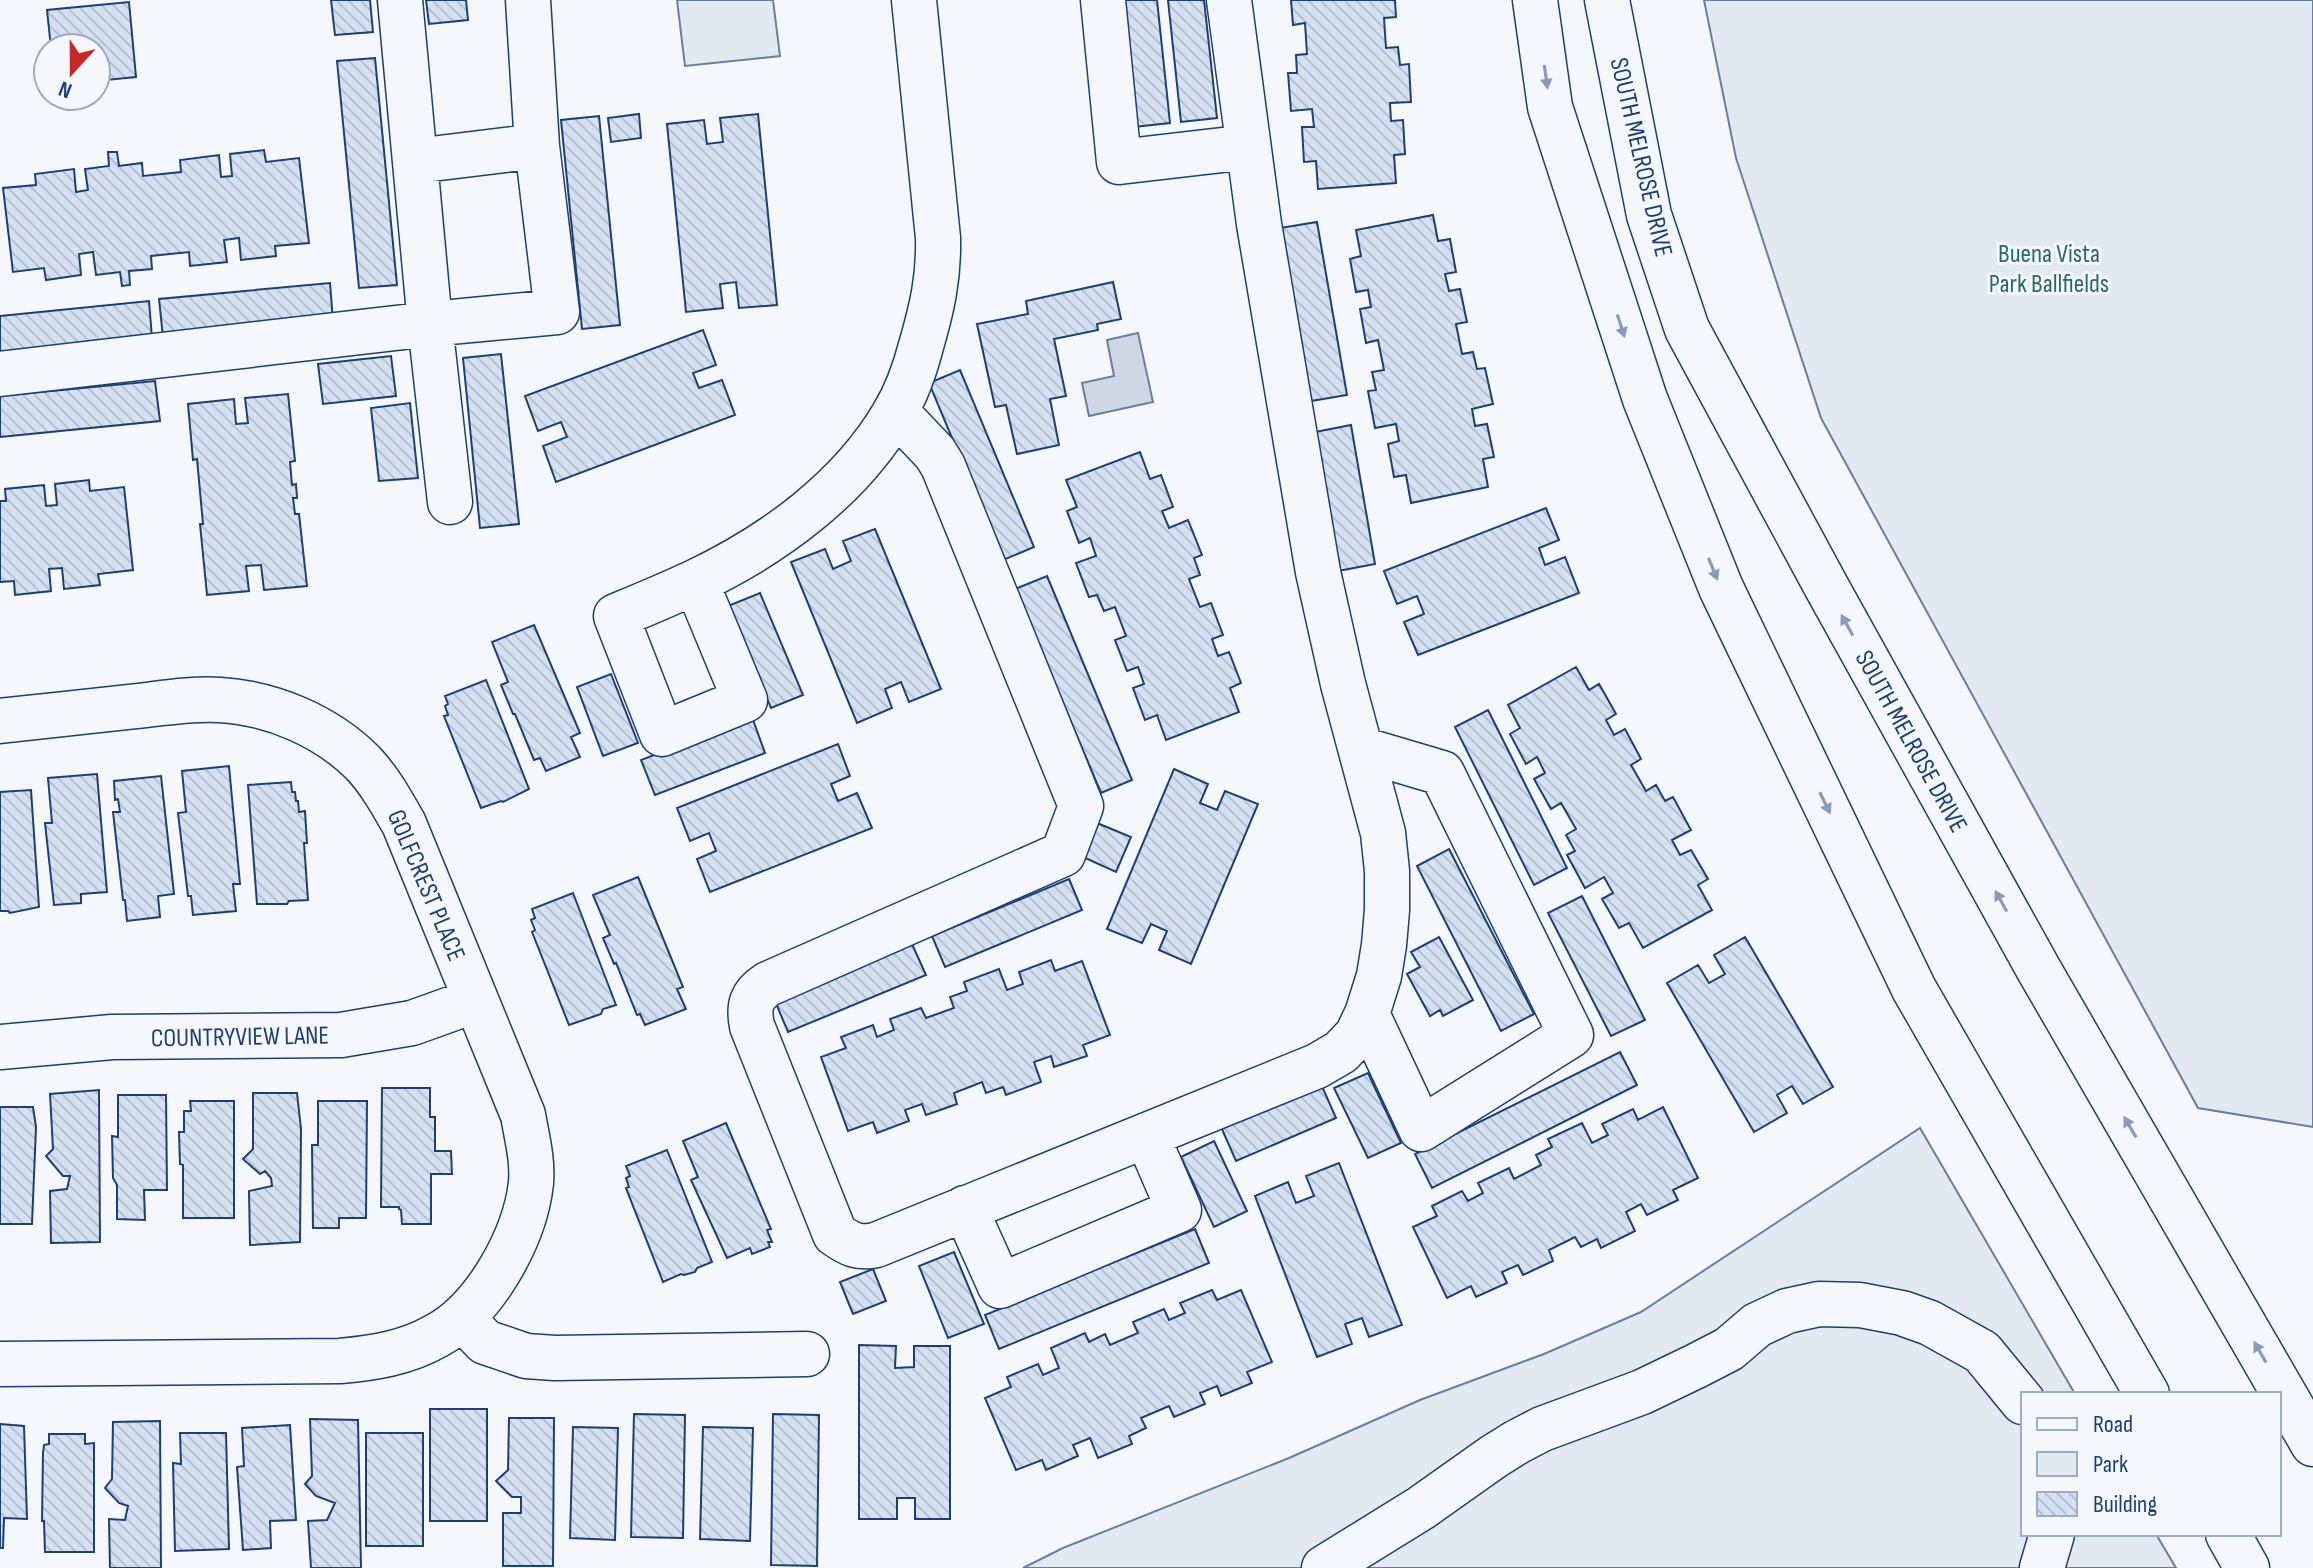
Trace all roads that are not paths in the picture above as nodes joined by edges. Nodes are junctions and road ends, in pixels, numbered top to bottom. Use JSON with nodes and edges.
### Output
{"nodes":[{"id":1,"x":400,"y":0,"type":"edge"},
{"id":2,"x":528,"y":0,"type":"edge"},
{"id":3,"x":914,"y":0,"type":"edge"},
{"id":4,"x":1103,"y":0,"type":"edge"},
{"id":5,"x":1229,"y":0,"type":"edge"},
{"id":6,"x":1535,"y":0,"type":"edge"},
{"id":7,"x":1607,"y":0,"type":"edge"},
{"id":8,"x":537,"y":146,"type":"junction"},
{"id":9,"x":1248,"y":147,"type":"junction"},
{"id":10,"x":415,"y":161,"type":"junction"},
{"id":11,"x":430,"y":324,"type":"junction"},
{"id":12,"x":0,"y":374,"type":"edge"},
{"id":13,"x":896,"y":412,"type":"junction"},
{"id":14,"x":450,"y":502,"type":"dead end"},
{"id":15,"x":696,"y":582,"type":"dead end"},
{"id":16,"x":0,"y":721,"type":"edge"},
{"id":17,"x":1361,"y":749,"type":"junction"},
{"id":18,"x":476,"y":1000,"type":"junction"},
{"id":19,"x":1367,"y":1014,"type":"junction"},
{"id":20,"x":0,"y":1047,"type":"edge"},
{"id":21,"x":1147,"y":1136,"type":"junction"},
{"id":22,"x":965,"y":1208,"type":"junction"},
{"id":23,"x":463,"y":1319,"type":"junction"},
{"id":24,"x":807,"y":1354,"type":"dead end"},
{"id":25,"x":0,"y":1364,"type":"edge"},
{"id":26,"x":2146,"y":1392,"type":"edge"},
{"id":27,"x":2021,"y":1400,"type":"edge"},
{"id":28,"x":2313,"y":1444,"type":"edge"},
{"id":29,"x":2051,"y":1536,"type":"edge"},
{"id":30,"x":2229,"y":1536,"type":"edge"},
{"id":31,"x":1324,"y":1568,"type":"edge"},
{"id":32,"x":2042,"y":1568,"type":"edge"},
{"id":33,"x":2247,"y":1568,"type":"edge"}],
"edges":[{"from":1,"to":10,"type":"main road"},
{"from":2,"to":8,"type":"main road"},
{"from":3,"to":13,"type":"main road"},
{"from":4,"to":9,"type":"main road"},
{"from":5,"to":9,"type":"main road"},
{"from":6,"to":26,"type":"main road","one_way":true},
{"from":28,"to":7,"type":"main road","name":"SOUTH MELROSE DRIVE","one_way":true},
{"from":8,"to":10,"type":"main road"},
{"from":8,"to":11,"type":"main road"},
{"from":9,"to":17,"type":"main road"},
{"from":10,"to":11,"type":"main road"},
{"from":11,"to":12,"type":"main road"},
{"from":11,"to":14,"type":"main road"},
{"from":13,"to":15,"type":"main road"},
{"from":13,"to":22,"type":"main road"},
{"from":16,"to":18,"type":"main road","name":"GOLFCREST PLACE"},
{"from":17,"to":19,"type":"main road"},
{"from":17,"to":19,"type":"main road"},
{"from":18,"to":20,"type":"main road","name":"COUNTRYVIEW LANE"},
{"from":18,"to":23,"type":"main road","name":"GOLFCREST PLACE"},
{"from":19,"to":21,"type":"main road"},
{"from":21,"to":22,"type":"main road"},
{"from":21,"to":22,"type":"main road"},
{"from":23,"to":24,"type":"main road"},
{"from":23,"to":25,"type":"main road","name":"GOLFCREST PLACE"},
{"from":27,"to":31,"type":"main road"},
{"from":29,"to":32,"type":"main road"},
{"from":30,"to":33,"type":"main road"}]}
